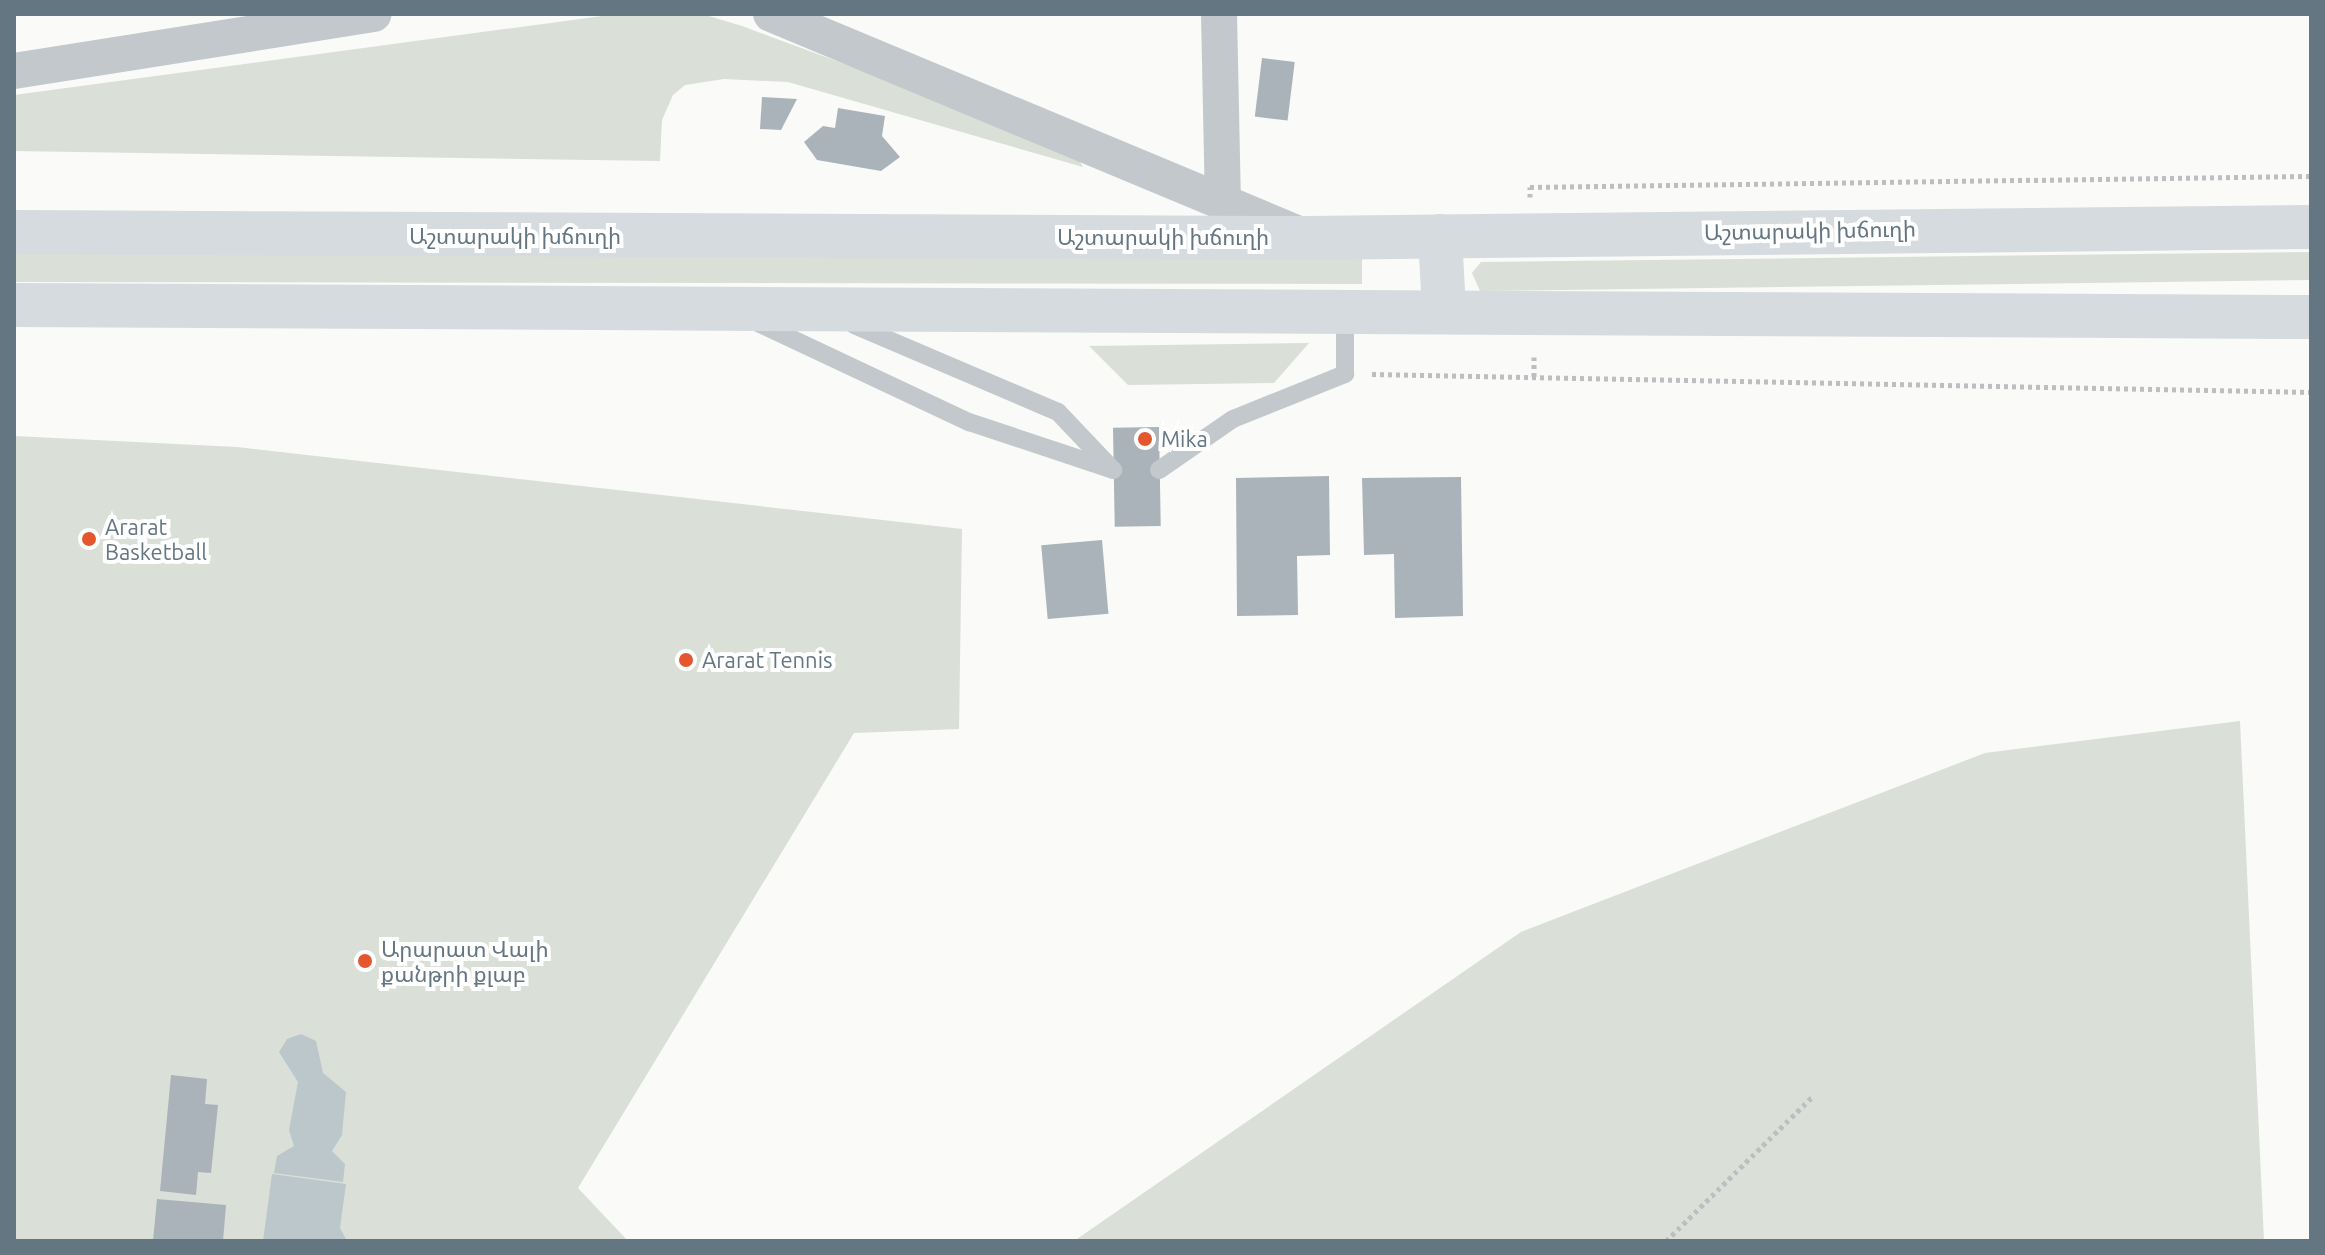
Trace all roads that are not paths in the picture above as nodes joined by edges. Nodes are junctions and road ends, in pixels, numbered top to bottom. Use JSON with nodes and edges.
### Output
{"nodes":[{"id":1,"x":374,"y":14,"type":"edge"},
{"id":2,"x":771,"y":14,"type":"edge"},
{"id":3,"x":804,"y":14,"type":"edge"},
{"id":4,"x":1219,"y":14,"type":"edge"},
{"id":5,"x":848,"y":46,"type":"junction"},
{"id":6,"x":14,"y":71,"type":"edge"},
{"id":7,"x":1223,"y":202,"type":"junction"},
{"id":8,"x":2311,"y":227,"type":"edge"},
{"id":9,"x":14,"y":232,"type":"edge"},
{"id":10,"x":1440,"y":236,"type":"junction"},
{"id":11,"x":1307,"y":238,"type":"junction"},
{"id":12,"x":14,"y":305,"type":"edge"},
{"id":13,"x":732,"y":310,"type":"junction"},
{"id":14,"x":810,"y":310,"type":"junction"},
{"id":15,"x":1345,"y":310,"type":"junction"},
{"id":16,"x":1444,"y":310,"type":"junction"},
{"id":17,"x":2311,"y":319,"type":"edge"},
{"id":18,"x":1159,"y":470,"type":"dead end"}],
"edges":[{"from":1,"to":6,"type":"street"},
{"from":2,"to":5,"type":"street"},
{"from":3,"to":5,"type":"street"},
{"from":4,"to":7,"type":"street"},
{"from":5,"to":7,"type":"street"},
{"from":7,"to":11,"type":"street"},
{"from":8,"to":10,"type":"highway","name":"Աշտարակի խճուղի"},
{"from":9,"to":11,"type":"highway","name":"Աշտարակի խճուղի"},
{"from":10,"to":11,"type":"highway","name":"Աշտարակի խճուղի"},
{"from":10,"to":16,"type":"highway"},
{"from":12,"to":13,"type":"highway"},
{"from":13,"to":14,"type":"highway"},
{"from":13,"to":14,"type":"lane"},
{"from":14,"to":15,"type":"highway"},
{"from":15,"to":16,"type":"highway"},
{"from":15,"to":18,"type":"lane"},
{"from":16,"to":17,"type":"highway"}]}
